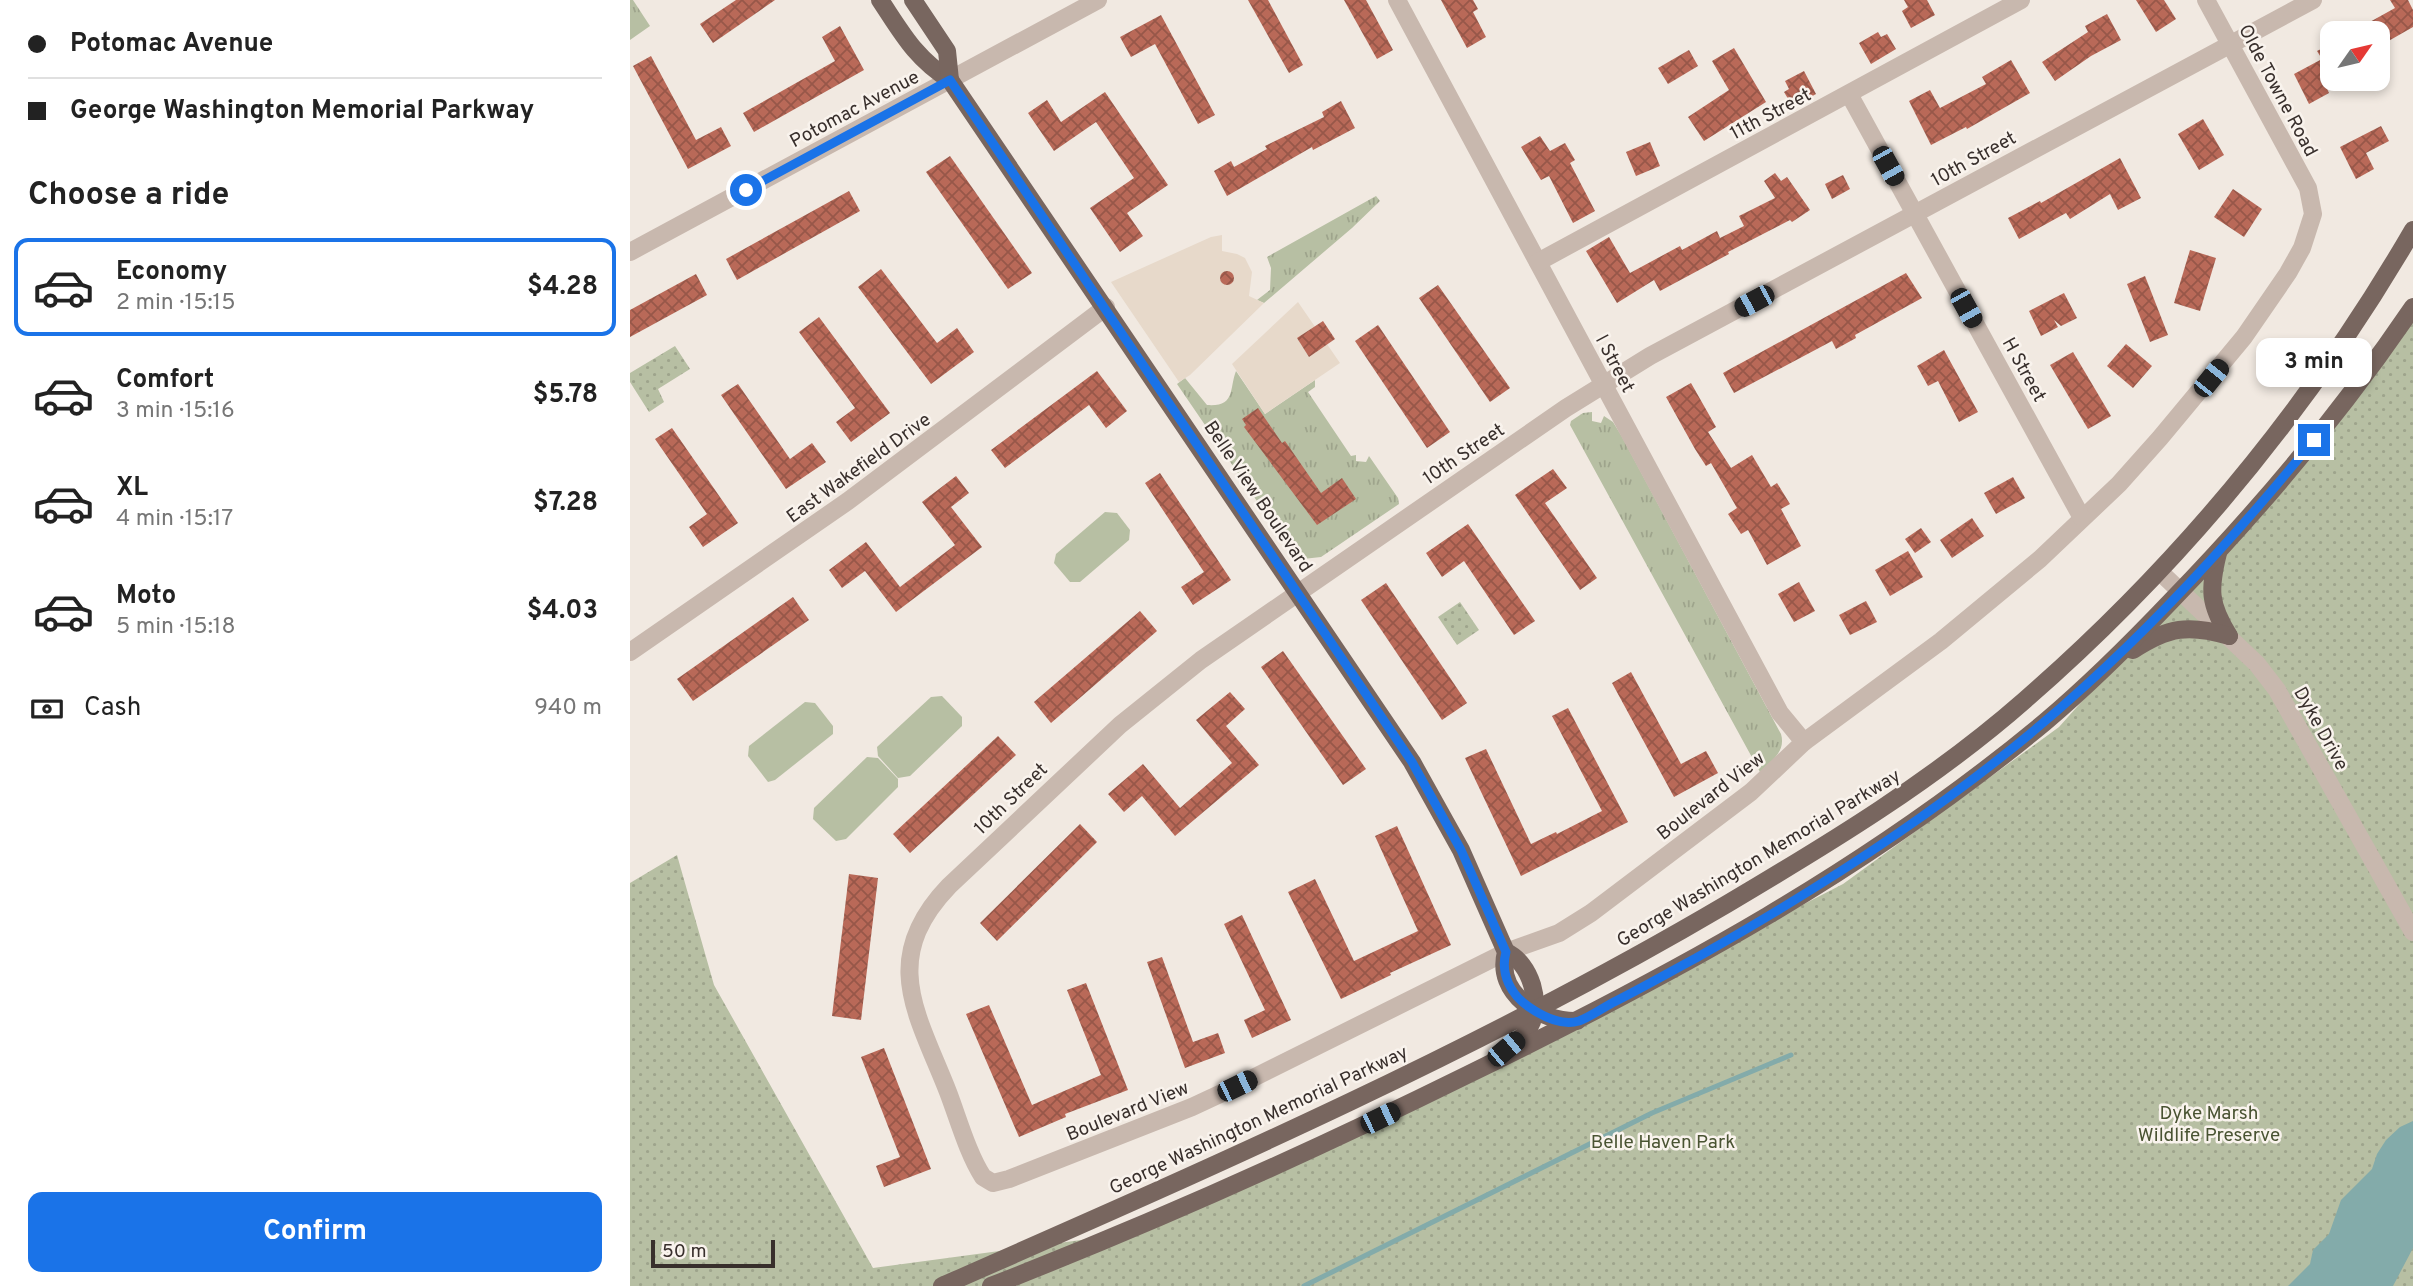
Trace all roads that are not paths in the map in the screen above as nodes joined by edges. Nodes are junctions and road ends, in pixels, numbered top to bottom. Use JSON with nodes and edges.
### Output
{"nodes":[{"id":1,"x":880,"y":0,"type":"edge"},
{"id":2,"x":913,"y":0,"type":"edge"},
{"id":3,"x":1098,"y":0,"type":"edge"},
{"id":4,"x":2021,"y":0,"type":"edge"},
{"id":5,"x":2206,"y":0,"type":"edge"},
{"id":6,"x":2313,"y":0,"type":"edge"},
{"id":7,"x":1404,"y":2,"type":"edge"},
{"id":8,"x":2230,"y":43,"type":"junction"},
{"id":9,"x":950,"y":80,"type":"junction"},
{"id":10,"x":1849,"y":94,"type":"junction"},
{"id":11,"x":2312,"y":202,"type":"joint"},
{"id":12,"x":1914,"y":215,"type":"junction"},
{"id":13,"x":2413,"y":230,"type":"edge"},
{"id":14,"x":630,"y":253,"type":"edge"},
{"id":15,"x":1538,"y":262,"type":"junction"},
{"id":16,"x":1106,"y":307,"type":"junction"},
{"id":17,"x":2413,"y":307,"type":"edge"},
{"id":18,"x":1604,"y":385,"type":"junction"},
{"id":19,"x":2082,"y":518,"type":"junction"},
{"id":20,"x":2219,"y":552,"type":"junction"},
{"id":21,"x":2160,"y":572,"type":"junction"},
{"id":22,"x":1298,"y":591,"type":"junction"},
{"id":23,"x":2180,"y":592,"type":"junction"},
{"id":24,"x":2229,"y":636,"type":"junction"},
{"id":25,"x":630,"y":652,"type":"edge"},
{"id":26,"x":2102,"y":670,"type":"junction"},
{"id":27,"x":1804,"y":742,"type":"junction"},
{"id":28,"x":2413,"y":932,"type":"edge"},
{"id":29,"x":1506,"y":952,"type":"junction"},
{"id":30,"x":1534,"y":1010,"type":"junction"},
{"id":31,"x":1578,"y":1021,"type":"junction"},
{"id":32,"x":1487,"y":1065,"type":"junction"},
{"id":33,"x":972,"y":1152,"type":"joint"},
{"id":34,"x":942,"y":1286,"type":"edge"},
{"id":35,"x":990,"y":1286,"type":"edge"}],
"edges":[{"from":1,"to":9,"type":"main road","name":"Belle View Boulevard"},
{"from":2,"to":9,"type":"main road","name":"Belle View Boulevard"},
{"from":3,"to":9,"type":"street","name":"Potomac Avenue"},
{"from":4,"to":10,"type":"street","name":"11th Street"},
{"from":5,"to":8,"type":"street","name":"Olde Towne Road"},
{"from":6,"to":8,"type":"street","name":"10th Street"},
{"from":7,"to":15,"type":"street","name":"I Street"},
{"from":8,"to":11,"type":"street","name":"Olde Towne Road"},
{"from":8,"to":12,"type":"street","name":"10th Street"},
{"from":9,"to":14,"type":"street","name":"Potomac Avenue"},
{"from":9,"to":16,"type":"main road","name":"Belle View Boulevard"},
{"from":10,"to":12,"type":"street","name":"H Street"},
{"from":10,"to":15,"type":"street","name":"11th Street"},
{"from":11,"to":19,"type":"street","name":"Boulevard View"},
{"from":12,"to":18,"type":"street","name":"10th Street"},
{"from":12,"to":19,"type":"street","name":"H Street"},
{"from":13,"to":21,"type":"main road","name":"George Washington Memorial Parkway"},
{"from":15,"to":18,"type":"street","name":"I Street"},
{"from":16,"to":22,"type":"main road","name":"Belle View Boulevard"},
{"from":16,"to":25,"type":"street","name":"East Wakefield Drive"},
{"from":17,"to":20,"type":"main road"},
{"from":18,"to":22,"type":"street","name":"10th Street"},
{"from":18,"to":27,"type":"street","name":"I Street"},
{"from":19,"to":27,"type":"street","name":"Boulevard View"},
{"from":20,"to":23,"type":"main road"},
{"from":20,"to":24,"type":"main road"},
{"from":21,"to":23,"type":"street","name":"Dyke Drive"},
{"from":21,"to":30,"type":"main road","name":"George Washington Memorial Parkway"},
{"from":22,"to":29,"type":"main road","name":"Belle View Boulevard"},
{"from":22,"to":33,"type":"street","name":"10th Street"},
{"from":23,"to":24,"type":"street","name":"Dyke Drive"},
{"from":23,"to":26,"type":"main road"},
{"from":24,"to":26,"type":"main road"},
{"from":24,"to":28,"type":"street","name":"Dyke Drive"},
{"from":26,"to":31,"type":"main road"},
{"from":27,"to":29,"type":"street","name":"Boulevard View"},
{"from":29,"to":30,"type":"main road","name":"Belle View Boulevard"},
{"from":29,"to":33,"type":"street","name":"Boulevard View"},
{"from":30,"to":31,"type":"main road"},
{"from":30,"to":32,"type":"main road"},
{"from":30,"to":34,"type":"main road","name":"George Washington Memorial Parkway"},
{"from":31,"to":32,"type":"main road"},
{"from":32,"to":35,"type":"main road"}]}
